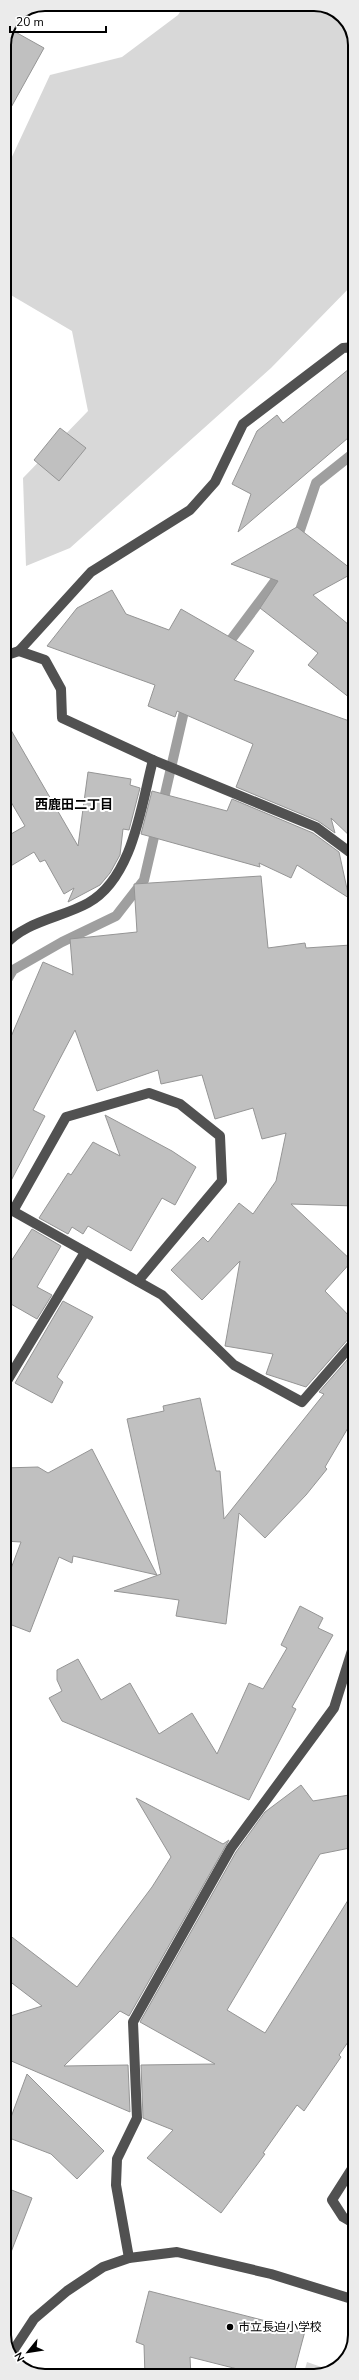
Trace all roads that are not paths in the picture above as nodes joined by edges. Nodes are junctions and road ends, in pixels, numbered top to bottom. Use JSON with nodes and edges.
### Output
{"nodes":[{"id":1,"x":348,"y":348,"type":"edge"},
{"id":2,"x":19,"y":651,"type":"junction"},
{"id":3,"x":11,"y":654,"type":"edge"},
{"id":4,"x":153,"y":760,"type":"junction"},
{"id":5,"x":348,"y":851,"type":"edge"},
{"id":6,"x":11,"y":941,"type":"edge"},
{"id":7,"x":11,"y":1206,"type":"edge"},
{"id":8,"x":11,"y":1210,"type":"edge"},
{"id":9,"x":85,"y":1252,"type":"junction"},
{"id":10,"x":138,"y":1281,"type":"junction"},
{"id":11,"x":348,"y":1350,"type":"edge"},
{"id":12,"x":11,"y":1374,"type":"edge"},
{"id":13,"x":348,"y":1663,"type":"edge"},
{"id":14,"x":348,"y":2175,"type":"edge"},
{"id":15,"x":348,"y":2220,"type":"edge"},
{"id":16,"x":129,"y":2258,"type":"junction"},
{"id":17,"x":348,"y":2298,"type":"edge"},
{"id":18,"x":14,"y":2350,"type":"edge"}],
"edges":[{"from":1,"to":2,"type":"street"},
{"from":2,"to":3,"type":"street"},
{"from":2,"to":4,"type":"street"},
{"from":4,"to":5,"type":"street"},
{"from":4,"to":6,"type":"street"},
{"from":7,"to":10,"type":"street"},
{"from":8,"to":9,"type":"street"},
{"from":9,"to":10,"type":"street"},
{"from":9,"to":12,"type":"street"},
{"from":10,"to":11,"type":"street"},
{"from":13,"to":16,"type":"street"},
{"from":14,"to":15,"type":"street"},
{"from":16,"to":17,"type":"street"},
{"from":16,"to":18,"type":"street"}]}
